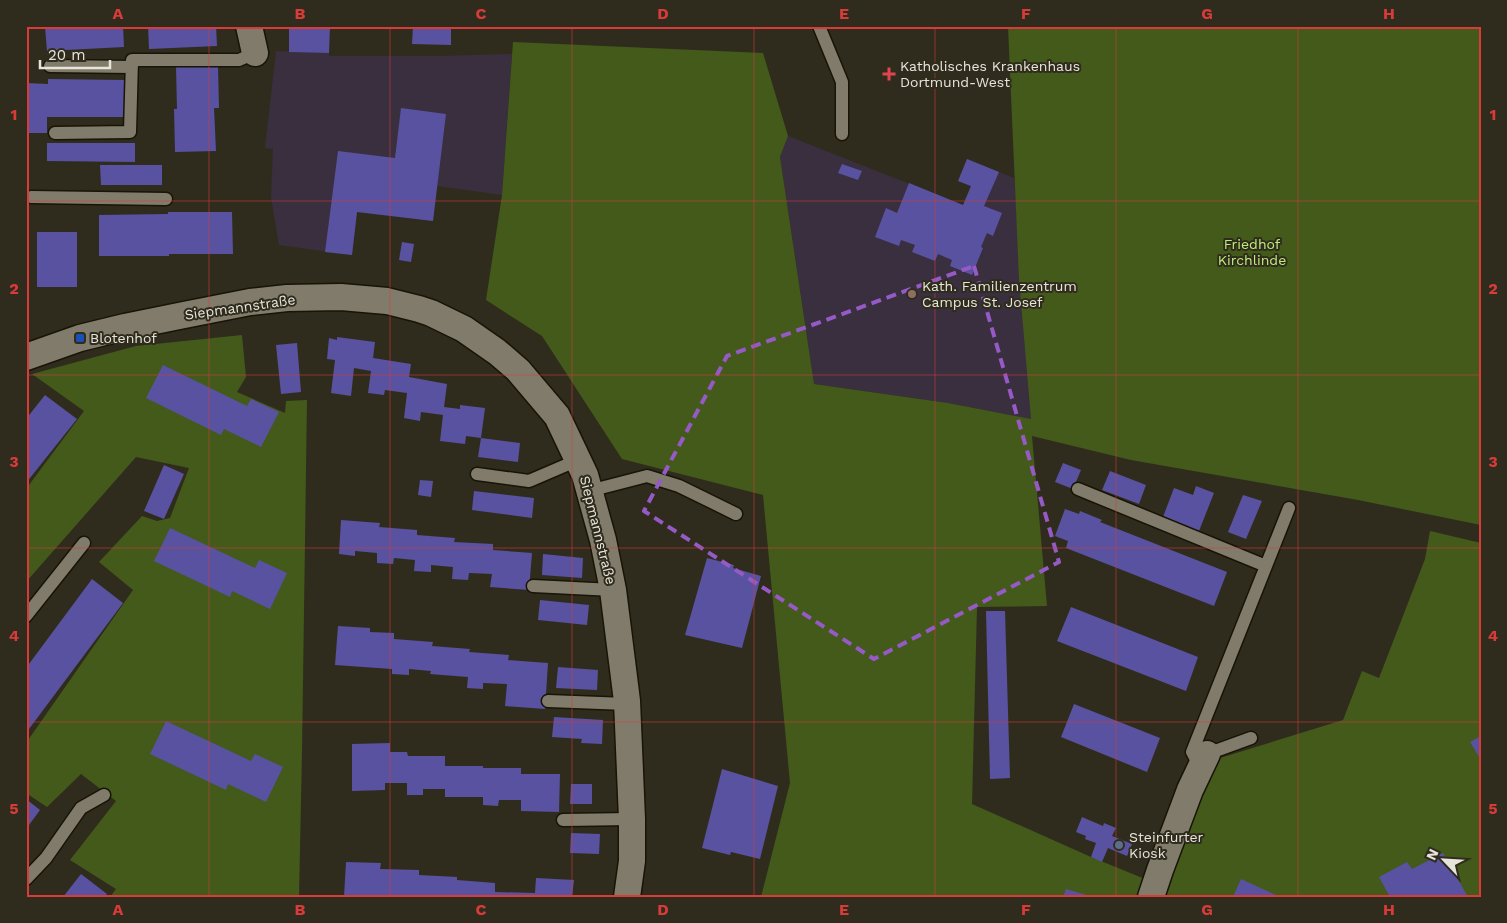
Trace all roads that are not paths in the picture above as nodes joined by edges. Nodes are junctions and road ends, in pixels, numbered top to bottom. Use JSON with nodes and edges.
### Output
{"nodes":[{"id":1,"x":249,"y":26,"type":"edge"},
{"id":2,"x":819,"y":26,"type":"edge"},
{"id":3,"x":255,"y":53,"type":"joint"},
{"id":4,"x":50,"y":66,"type":"dead end"},
{"id":5,"x":132,"y":67,"type":"junction"},
{"id":6,"x":54,"y":133,"type":"dead end"},
{"id":7,"x":842,"y":134,"type":"dead end"},
{"id":8,"x":31,"y":197,"type":"dead end"},
{"id":9,"x":166,"y":199,"type":"dead end"},
{"id":10,"x":26,"y":357,"type":"edge"},
{"id":11,"x":578,"y":460,"type":"junction"},
{"id":12,"x":477,"y":474,"type":"dead end"},
{"id":13,"x":1078,"y":489,"type":"dead end"},
{"id":14,"x":589,"y":491,"type":"junction"},
{"id":15,"x":1289,"y":508,"type":"dead end"},
{"id":16,"x":736,"y":514,"type":"dead end"},
{"id":17,"x":84,"y":543,"type":"dead end"},
{"id":18,"x":1266,"y":566,"type":"junction"},
{"id":19,"x":533,"y":586,"type":"dead end"},
{"id":20,"x":613,"y":590,"type":"junction"},
{"id":21,"x":26,"y":616,"type":"edge"},
{"id":22,"x":548,"y":702,"type":"dead end"},
{"id":23,"x":627,"y":704,"type":"junction"},
{"id":24,"x":1250,"y":738,"type":"dead end"},
{"id":25,"x":1203,"y":760,"type":"junction"},
{"id":26,"x":104,"y":794,"type":"dead end"},
{"id":27,"x":632,"y":819,"type":"junction"},
{"id":28,"x":563,"y":820,"type":"dead end"},
{"id":29,"x":26,"y":879,"type":"edge"},
{"id":30,"x":626,"y":897,"type":"edge"},
{"id":31,"x":1151,"y":897,"type":"edge"}],
"edges":[{"from":1,"to":3,"type":"street"},
{"from":2,"to":7,"type":"lane"},
{"from":3,"to":5,"type":"lane"},
{"from":4,"to":5,"type":"lane"},
{"from":5,"to":6,"type":"lane"},
{"from":8,"to":9,"type":"lane"},
{"from":10,"to":11,"type":"street","name":"Siepmannstraße"},
{"from":11,"to":12,"type":"lane"},
{"from":11,"to":14,"type":"street","name":"Siepmannstraße"},
{"from":13,"to":18,"type":"lane"},
{"from":14,"to":16,"type":"lane"},
{"from":14,"to":20,"type":"street","name":"Siepmannstraße"},
{"from":15,"to":18,"type":"lane"},
{"from":17,"to":21,"type":"lane"},
{"from":18,"to":25,"type":"lane"},
{"from":19,"to":20,"type":"lane"},
{"from":20,"to":23,"type":"street","name":"Siepmannstraße"},
{"from":22,"to":23,"type":"lane"},
{"from":23,"to":27,"type":"street","name":"Siepmannstraße"},
{"from":24,"to":25,"type":"lane"},
{"from":25,"to":31,"type":"street"},
{"from":26,"to":29,"type":"lane"},
{"from":27,"to":28,"type":"lane"},
{"from":27,"to":30,"type":"street","name":"Siepmannstraße"}]}
